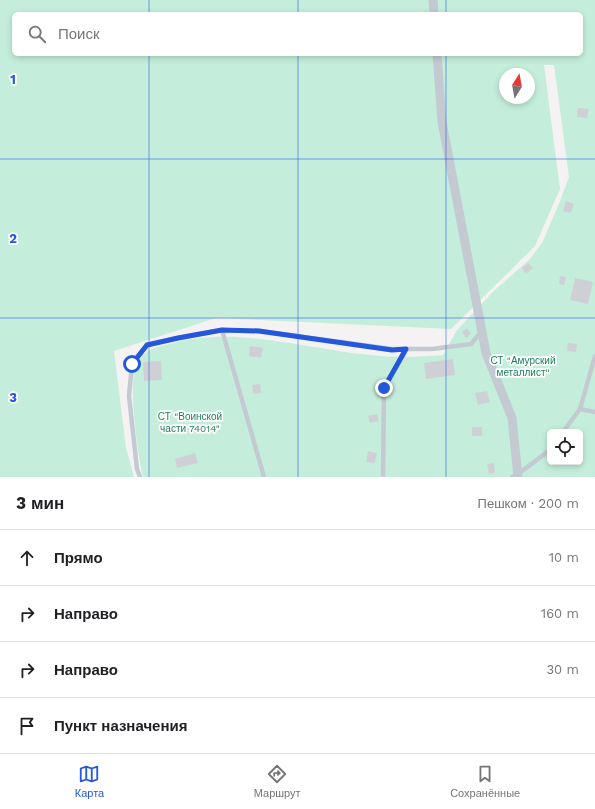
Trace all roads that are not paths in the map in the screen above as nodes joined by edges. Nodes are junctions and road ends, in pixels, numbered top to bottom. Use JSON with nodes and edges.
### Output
{"nodes":[{"id":1,"x":433,"y":0,"type":"edge"},
{"id":2,"x":434,"y":12,"type":"edge"},
{"id":3,"x":437,"y":56,"type":"edge"},
{"id":4,"x":222,"y":330,"type":"junction"},
{"id":5,"x":482,"y":330,"type":"junction"},
{"id":6,"x":406,"y":349,"type":"junction"},
{"id":7,"x":595,"y":356,"type":"edge"},
{"id":8,"x":580,"y":409,"type":"junction"},
{"id":9,"x":595,"y":412,"type":"edge"},
{"id":10,"x":565,"y":429,"type":"edge"},
{"id":11,"x":547,"y":452,"type":"edge"},
{"id":12,"x":516,"y":476,"type":"edge"},
{"id":13,"x":140,"y":477,"type":"edge"},
{"id":14,"x":264,"y":477,"type":"edge"},
{"id":15,"x":383,"y":477,"type":"edge"}],
"edges":[{"from":1,"to":2,"type":"street"},
{"from":3,"to":5,"type":"street"},
{"from":4,"to":6,"type":"lane"},
{"from":4,"to":13,"type":"lane"},
{"from":4,"to":14,"type":"lane"},
{"from":5,"to":6,"type":"lane"},
{"from":5,"to":12,"type":"street"},
{"from":6,"to":15,"type":"lane"},
{"from":7,"to":8,"type":"lane"},
{"from":8,"to":9,"type":"lane"},
{"from":8,"to":10,"type":"lane"},
{"from":11,"to":12,"type":"lane"}]}
